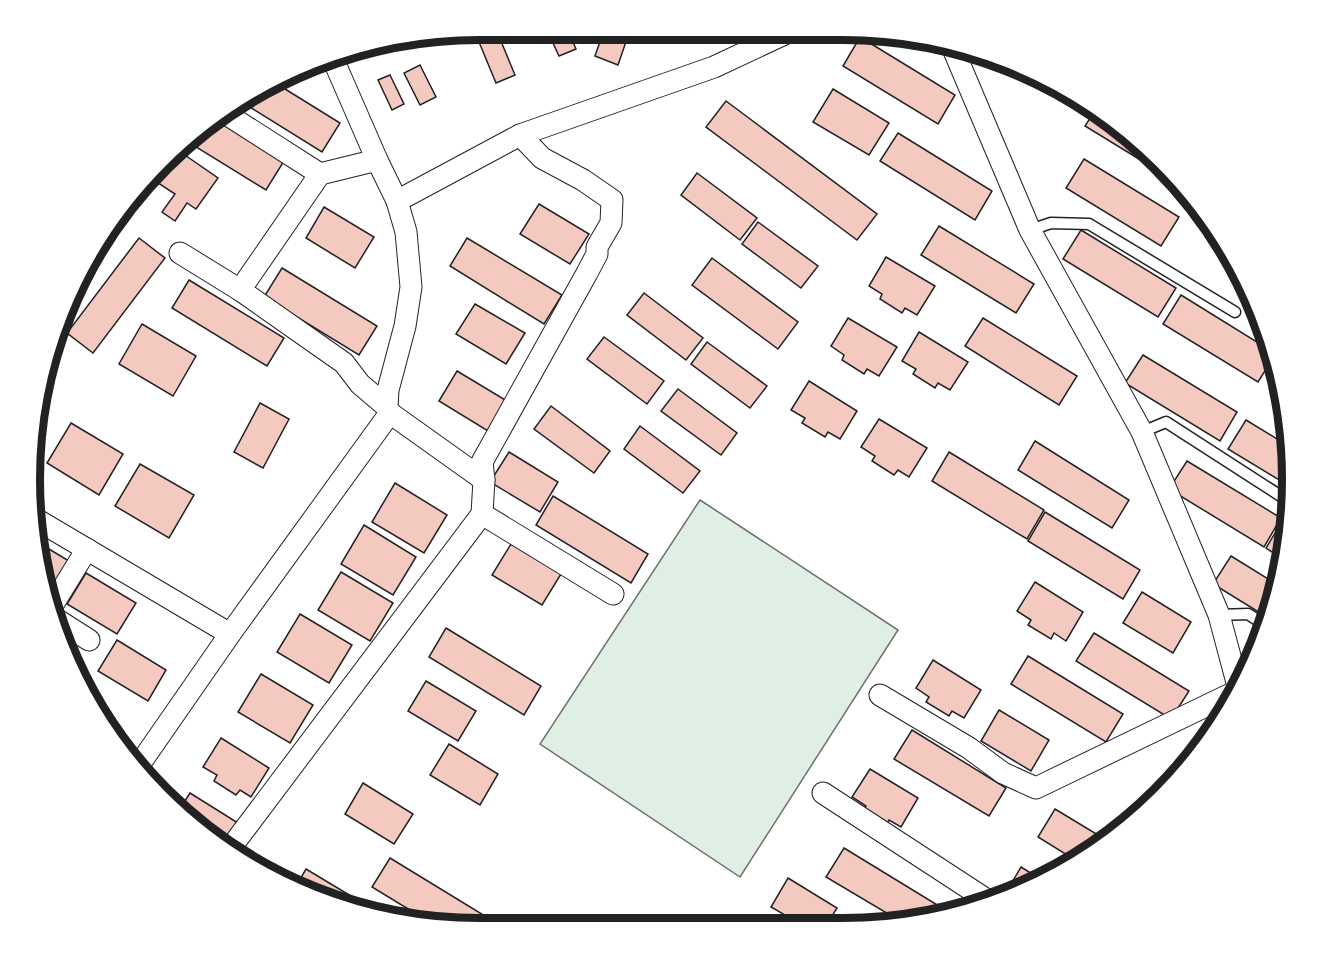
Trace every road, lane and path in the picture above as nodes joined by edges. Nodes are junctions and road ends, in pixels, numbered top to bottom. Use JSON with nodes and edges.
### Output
{"nodes":[{"id":1,"x":772,"y":40,"type":"edge"},
{"id":2,"x":956,"y":55,"type":"edge"},
{"id":3,"x":336,"y":65,"type":"edge"},
{"id":4,"x":231,"y":117,"type":"edge"},
{"id":5,"x":520,"y":135,"type":"junction"},
{"id":6,"x":377,"y":160,"type":"junction"},
{"id":7,"x":320,"y":174,"type":"junction"},
{"id":8,"x":397,"y":201,"type":"junction"},
{"id":9,"x":1030,"y":230,"type":"junction"},
{"id":10,"x":180,"y":253,"type":"dead end"},
{"id":11,"x":240,"y":290,"type":"junction"},
{"id":12,"x":1235,"y":312,"type":"dead end"},
{"id":13,"x":389,"y":410,"type":"junction"},
{"id":14,"x":1142,"y":432,"type":"junction"},
{"id":15,"x":484,"y":480,"type":"junction"},
{"id":16,"x":1282,"y":497,"type":"edge"},
{"id":17,"x":482,"y":514,"type":"junction"},
{"id":18,"x":43,"y":523,"type":"edge"},
{"id":19,"x":87,"y":549,"type":"junction"},
{"id":20,"x":613,"y":594,"type":"dead end"},
{"id":21,"x":57,"y":598,"type":"edge"},
{"id":22,"x":1219,"y":615,"type":"junction"},
{"id":23,"x":1259,"y":621,"type":"edge"},
{"id":24,"x":66,"y":625,"type":"edge"},
{"id":25,"x":230,"y":634,"type":"junction"},
{"id":26,"x":89,"y":640,"type":"dead end"},
{"id":27,"x":1236,"y":677,"type":"edge"},
{"id":28,"x":880,"y":696,"type":"dead end"},
{"id":29,"x":1225,"y":697,"type":"edge"},
{"id":30,"x":142,"y":761,"type":"edge"},
{"id":31,"x":823,"y":793,"type":"dead end"},
{"id":32,"x":234,"y":844,"type":"edge"},
{"id":33,"x":981,"y":896,"type":"edge"}],
"edges":[{"from":1,"to":5,"type":"street"},
{"from":2,"to":9,"type":"street"},
{"from":3,"to":6,"type":"street"},
{"from":4,"to":7,"type":"street"},
{"from":5,"to":8,"type":"street"},
{"from":5,"to":15,"type":"street"},
{"from":6,"to":7,"type":"street"},
{"from":6,"to":8,"type":"street"},
{"from":7,"to":11,"type":"street"},
{"from":8,"to":13,"type":"street"},
{"from":9,"to":12,"type":"lane"},
{"from":9,"to":14,"type":"street"},
{"from":10,"to":11,"type":"street"},
{"from":11,"to":13,"type":"street"},
{"from":13,"to":15,"type":"street"},
{"from":13,"to":25,"type":"street"},
{"from":14,"to":16,"type":"lane"},
{"from":14,"to":22,"type":"street"},
{"from":15,"to":17,"type":"street"},
{"from":17,"to":20,"type":"street"},
{"from":17,"to":32,"type":"street"},
{"from":18,"to":19,"type":"street"},
{"from":19,"to":21,"type":"street"},
{"from":19,"to":25,"type":"street"},
{"from":22,"to":23,"type":"lane"},
{"from":22,"to":27,"type":"street"},
{"from":24,"to":26,"type":"street"},
{"from":25,"to":30,"type":"street"},
{"from":28,"to":29,"type":"street"},
{"from":31,"to":33,"type":"street"}]}
